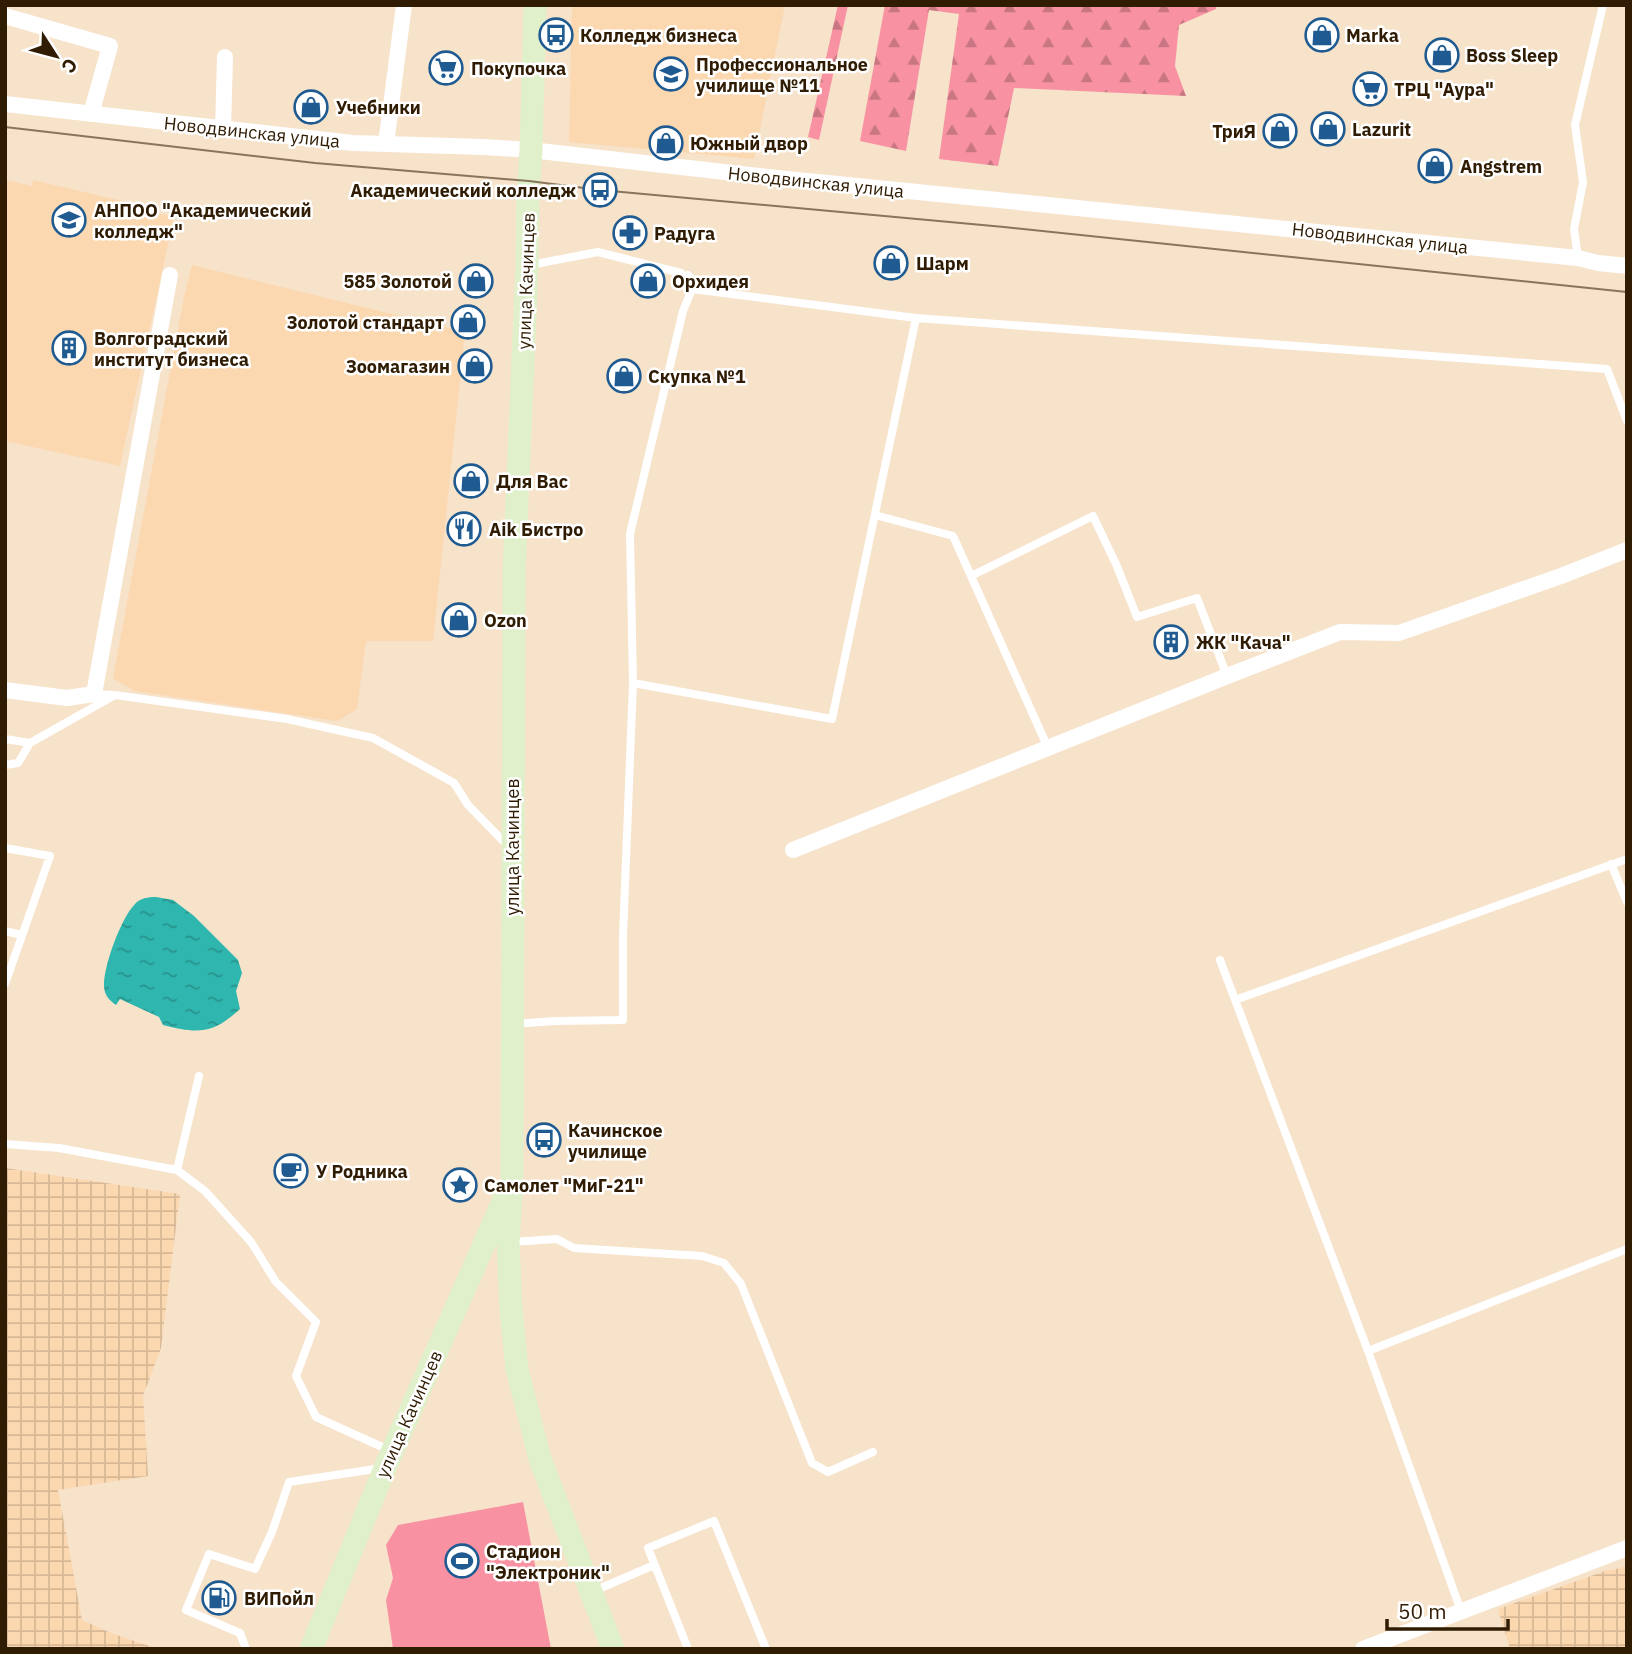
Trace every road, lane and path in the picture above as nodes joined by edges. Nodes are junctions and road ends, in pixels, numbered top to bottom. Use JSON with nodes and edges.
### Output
{"nodes":[{"id":1,"x":404,"y":5,"type":"edge"},
{"id":2,"x":535,"y":5,"type":"edge"},
{"id":3,"x":1603,"y":5,"type":"edge"},
{"id":4,"x":5,"y":16,"type":"edge"},
{"id":5,"x":225,"y":57,"type":"dead end"},
{"id":6,"x":5,"y":104,"type":"edge"},
{"id":7,"x":91,"y":114,"type":"junction"},
{"id":8,"x":223,"y":129,"type":"junction"},
{"id":9,"x":386,"y":144,"type":"junction"},
{"id":10,"x":531,"y":150,"type":"junction"},
{"id":11,"x":1578,"y":258,"type":"junction"},
{"id":12,"x":527,"y":266,"type":"junction"},
{"id":13,"x":1627,"y":266,"type":"edge"},
{"id":14,"x":170,"y":275,"type":"dead end"},
{"id":15,"x":692,"y":289,"type":"junction"},
{"id":16,"x":916,"y":318,"type":"junction"},
{"id":17,"x":1627,"y":421,"type":"edge"},
{"id":18,"x":875,"y":515,"type":"junction"},
{"id":19,"x":1627,"y":550,"type":"edge"},
{"id":20,"x":971,"y":576,"type":"junction"},
{"id":21,"x":1227,"y":676,"type":"junction"},
{"id":22,"x":633,"y":682,"type":"junction"},
{"id":23,"x":5,"y":690,"type":"edge"},
{"id":24,"x":94,"y":694,"type":"junction"},
{"id":25,"x":114,"y":695,"type":"junction"},
{"id":26,"x":5,"y":739,"type":"edge"},
{"id":27,"x":30,"y":743,"type":"junction"},
{"id":28,"x":1048,"y":748,"type":"junction"},
{"id":29,"x":5,"y":765,"type":"edge"},
{"id":30,"x":5,"y":848,"type":"edge"},
{"id":31,"x":512,"y":850,"type":"junction"},
{"id":32,"x":793,"y":850,"type":"dead end"},
{"id":33,"x":1627,"y":859,"type":"edge"},
{"id":34,"x":1611,"y":864,"type":"junction"},
{"id":35,"x":1627,"y":902,"type":"edge"},
{"id":36,"x":5,"y":931,"type":"edge"},
{"id":37,"x":22,"y":935,"type":"junction"},
{"id":38,"x":1220,"y":960,"type":"dead end"},
{"id":39,"x":5,"y":984,"type":"edge"},
{"id":40,"x":1235,"y":1000,"type":"junction"},
{"id":41,"x":512,"y":1024,"type":"junction"},
{"id":42,"x":199,"y":1076,"type":"dead end"},
{"id":43,"x":5,"y":1144,"type":"edge"},
{"id":44,"x":177,"y":1170,"type":"junction"},
{"id":45,"x":512,"y":1181,"type":"junction"},
{"id":46,"x":508,"y":1242,"type":"junction"},
{"id":47,"x":1627,"y":1249,"type":"edge"},
{"id":48,"x":1368,"y":1351,"type":"junction"},
{"id":49,"x":873,"y":1452,"type":"dead end"},
{"id":50,"x":388,"y":1460,"type":"junction"},
{"id":51,"x":1627,"y":1548,"type":"edge"},
{"id":52,"x":654,"y":1565,"type":"junction"},
{"id":53,"x":591,"y":1592,"type":"junction"},
{"id":54,"x":1461,"y":1611,"type":"junction"},
{"id":55,"x":246,"y":1649,"type":"edge"},
{"id":56,"x":311,"y":1649,"type":"edge"},
{"id":57,"x":613,"y":1649,"type":"edge"},
{"id":58,"x":688,"y":1649,"type":"edge"},
{"id":59,"x":766,"y":1649,"type":"edge"},
{"id":60,"x":1363,"y":1649,"type":"edge"}],
"edges":[{"from":1,"to":9,"type":"street"},
{"from":2,"to":10,"type":"main road","name":"улица Качинцев"},
{"from":3,"to":11,"type":"lane"},
{"from":4,"to":7,"type":"street"},
{"from":5,"to":8,"type":"street"},
{"from":6,"to":7,"type":"street","name":"Новодвинская улица"},
{"from":7,"to":8,"type":"street","name":"Новодвинская улица"},
{"from":8,"to":9,"type":"street","name":"Новодвинская улица"},
{"from":9,"to":10,"type":"street","name":"Новодвинская улица"},
{"from":10,"to":11,"type":"street","name":"Новодвинская улица"},
{"from":10,"to":12,"type":"main road","name":"улица Качинцев"},
{"from":11,"to":13,"type":"street","name":"Новодвинская улица"},
{"from":12,"to":15,"type":"lane"},
{"from":12,"to":31,"type":"main road","name":"улица Качинцев"},
{"from":14,"to":24,"type":"street"},
{"from":15,"to":16,"type":"lane"},
{"from":15,"to":22,"type":"lane"},
{"from":16,"to":17,"type":"lane"},
{"from":16,"to":18,"type":"lane"},
{"from":18,"to":20,"type":"lane"},
{"from":18,"to":22,"type":"lane"},
{"from":19,"to":21,"type":"street"},
{"from":20,"to":21,"type":"lane"},
{"from":20,"to":28,"type":"lane"},
{"from":21,"to":28,"type":"street"},
{"from":22,"to":41,"type":"lane"},
{"from":23,"to":24,"type":"street"},
{"from":24,"to":25,"type":"lane"},
{"from":25,"to":27,"type":"lane"},
{"from":25,"to":31,"type":"lane"},
{"from":26,"to":27,"type":"lane"},
{"from":27,"to":29,"type":"lane"},
{"from":28,"to":32,"type":"street"},
{"from":30,"to":37,"type":"lane"},
{"from":31,"to":41,"type":"main road","name":"улица Качинцев"},
{"from":33,"to":34,"type":"lane"},
{"from":34,"to":35,"type":"lane"},
{"from":34,"to":40,"type":"lane"},
{"from":36,"to":37,"type":"lane"},
{"from":37,"to":39,"type":"lane"},
{"from":38,"to":40,"type":"lane"},
{"from":40,"to":48,"type":"lane"},
{"from":41,"to":45,"type":"main road","name":"улица Качинцев"},
{"from":42,"to":44,"type":"lane"},
{"from":43,"to":44,"type":"lane"},
{"from":44,"to":50,"type":"lane"},
{"from":45,"to":46,"type":"main road"},
{"from":45,"to":50,"type":"main road","name":"улица Качинцев"},
{"from":46,"to":49,"type":"lane"},
{"from":46,"to":53,"type":"main road"},
{"from":47,"to":48,"type":"lane"},
{"from":48,"to":54,"type":"lane"},
{"from":50,"to":55,"type":"lane"},
{"from":50,"to":56,"type":"main road","name":"улица Качинцев"},
{"from":51,"to":54,"type":"street"},
{"from":52,"to":53,"type":"lane"},
{"from":52,"to":58,"type":"lane"},
{"from":52,"to":59,"type":"lane"},
{"from":53,"to":57,"type":"main road"},
{"from":54,"to":60,"type":"street"}]}
